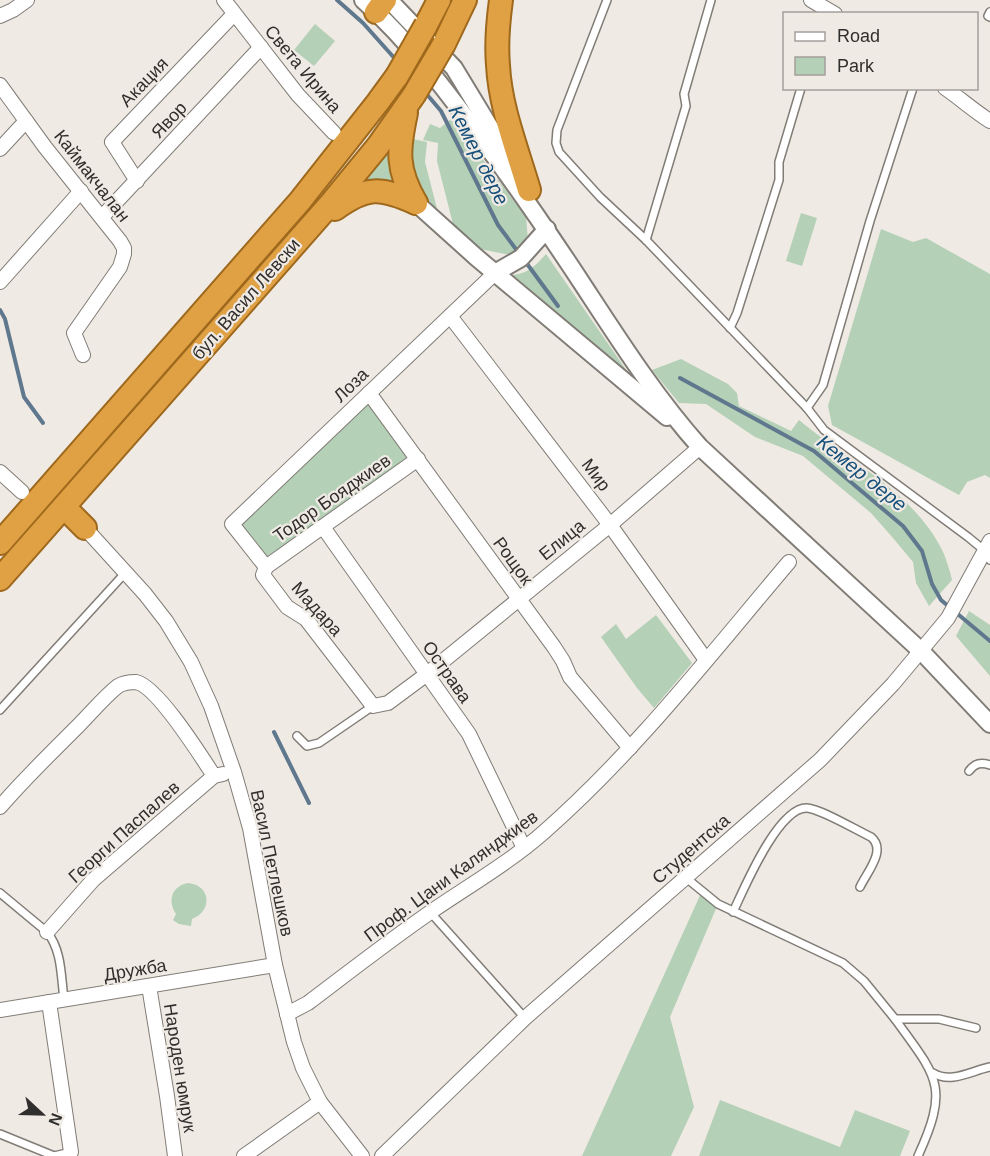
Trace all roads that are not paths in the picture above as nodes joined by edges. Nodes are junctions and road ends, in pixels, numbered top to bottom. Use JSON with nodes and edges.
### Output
{"nodes":[{"id":1,"x":27,"y":0,"type":"edge"},
{"id":2,"x":224,"y":0,"type":"edge"},
{"id":3,"x":439,"y":0,"type":"edge"},
{"id":4,"x":465,"y":0,"type":"edge"},
{"id":5,"x":501,"y":0,"type":"edge"},
{"id":6,"x":607,"y":0,"type":"edge"},
{"id":7,"x":711,"y":0,"type":"edge"},
{"id":8,"x":811,"y":0,"type":"edge"},
{"id":9,"x":378,"y":3,"type":"edge"},
{"id":10,"x":828,"y":12,"type":"edge"},
{"id":11,"x":234,"y":14,"type":"junction"},
{"id":12,"x":0,"y":16,"type":"edge"},
{"id":13,"x":261,"y":47,"type":"junction"},
{"id":14,"x":0,"y":86,"type":"edge"},
{"id":15,"x":800,"y":90,"type":"edge"},
{"id":16,"x":912,"y":90,"type":"edge"},
{"id":17,"x":948,"y":90,"type":"edge"},
{"id":18,"x":411,"y":100,"type":"junction"},
{"id":19,"x":26,"y":121,"type":"junction"},
{"id":20,"x":990,"y":121,"type":"edge"},
{"id":21,"x":339,"y":139,"type":"junction"},
{"id":22,"x":0,"y":149,"type":"edge"},
{"id":23,"x":136,"y":181,"type":"junction"},
{"id":24,"x":529,"y":190,"type":"junction"},
{"id":25,"x":81,"y":191,"type":"junction"},
{"id":26,"x":416,"y":203,"type":"junction"},
{"id":27,"x":102,"y":217,"type":"junction"},
{"id":28,"x":310,"y":226,"type":"junction"},
{"id":29,"x":547,"y":229,"type":"junction"},
{"id":30,"x":646,"y":240,"type":"junction"},
{"id":31,"x":503,"y":269,"type":"junction"},
{"id":32,"x":0,"y":282,"type":"edge"},
{"id":33,"x":450,"y":316,"type":"junction"},
{"id":34,"x":730,"y":328,"type":"junction"},
{"id":35,"x":83,"y":355,"type":"dead end"},
{"id":36,"x":369,"y":393,"type":"junction"},
{"id":37,"x":807,"y":408,"type":"junction"},
{"id":38,"x":687,"y":432,"type":"junction"},
{"id":39,"x":700,"y":447,"type":"junction"},
{"id":40,"x":418,"y":459,"type":"junction"},
{"id":41,"x":0,"y":472,"type":"edge"},
{"id":42,"x":29,"y":498,"type":"junction"},
{"id":43,"x":64,"y":507,"type":"junction"},
{"id":44,"x":232,"y":524,"type":"joint"},
{"id":45,"x":610,"y":525,"type":"junction"},
{"id":46,"x":323,"y":527,"type":"junction"},
{"id":47,"x":85,"y":528,"type":"joint"},
{"id":48,"x":0,"y":543,"type":"edge"},
{"id":49,"x":988,"y":551,"type":"edge"},
{"id":50,"x":789,"y":562,"type":"dead end"},
{"id":51,"x":266,"y":567,"type":"junction"},
{"id":52,"x":126,"y":572,"type":"junction"},
{"id":53,"x":0,"y":579,"type":"edge"},
{"id":54,"x":518,"y":598,"type":"junction"},
{"id":55,"x":921,"y":651,"type":"junction"},
{"id":56,"x":706,"y":660,"type":"junction"},
{"id":57,"x":427,"y":674,"type":"junction"},
{"id":58,"x":373,"y":706,"type":"junction"},
{"id":59,"x":0,"y":710,"type":"edge"},
{"id":60,"x":990,"y":724,"type":"edge"},
{"id":61,"x":297,"y":736,"type":"dead end"},
{"id":62,"x":630,"y":748,"type":"junction"},
{"id":63,"x":990,"y":765,"type":"edge"},
{"id":64,"x":969,"y":771,"type":"dead end"},
{"id":65,"x":234,"y":772,"type":"junction"},
{"id":66,"x":214,"y":776,"type":"junction"},
{"id":67,"x":0,"y":807,"type":"edge"},
{"id":68,"x":524,"y":848,"type":"junction"},
{"id":69,"x":685,"y":877,"type":"junction"},
{"id":70,"x":860,"y":886,"type":"dead end"},
{"id":71,"x":0,"y":893,"type":"edge"},
{"id":72,"x":430,"y":912,"type":"junction"},
{"id":73,"x":734,"y":912,"type":"junction"},
{"id":74,"x":47,"y":932,"type":"junction"},
{"id":75,"x":275,"y":965,"type":"junction"},
{"id":76,"x":149,"y":986,"type":"junction"},
{"id":77,"x":64,"y":999,"type":"junction"},
{"id":78,"x":49,"y":1002,"type":"junction"},
{"id":79,"x":0,"y":1010,"type":"edge"},
{"id":80,"x":287,"y":1014,"type":"junction"},
{"id":81,"x":525,"y":1018,"type":"junction"},
{"id":82,"x":895,"y":1019,"type":"junction"},
{"id":83,"x":976,"y":1028,"type":"dead end"},
{"id":84,"x":990,"y":1067,"type":"edge"},
{"id":85,"x":932,"y":1072,"type":"junction"},
{"id":86,"x":320,"y":1102,"type":"junction"},
{"id":87,"x":0,"y":1134,"type":"edge"},
{"id":88,"x":71,"y":1154,"type":"edge"},
{"id":89,"x":175,"y":1156,"type":"edge"},
{"id":90,"x":244,"y":1156,"type":"edge"},
{"id":91,"x":362,"y":1156,"type":"edge"},
{"id":92,"x":382,"y":1156,"type":"edge"},
{"id":93,"x":918,"y":1156,"type":"edge"}],
"edges":[{"from":1,"to":12,"type":"street"},
{"from":2,"to":11,"type":"street","name":"Света Ирина"},
{"from":3,"to":21,"type":"highway","name":"бул. Васил Левски","bridge":true},
{"from":4,"to":18,"type":"highway","name":"бул. Васил Левски","bridge":true},
{"from":5,"to":24,"type":"highway"},
{"from":6,"to":30,"type":"lane"},
{"from":7,"to":30,"type":"lane"},
{"from":8,"to":10,"type":"street"},
{"from":9,"to":24,"type":"street"},
{"from":9,"to":29,"type":"street"},
{"from":11,"to":13,"type":"street","name":"Света Ирина"},
{"from":11,"to":23,"type":"street","name":"Акация"},
{"from":13,"to":21,"type":"street","name":"Света Ирина"},
{"from":13,"to":23,"type":"street","name":"Явор"},
{"from":14,"to":19,"type":"street","name":"Каймакчалан"},
{"from":15,"to":34,"type":"lane"},
{"from":16,"to":37,"type":"lane"},
{"from":17,"to":20,"type":"street"},
{"from":18,"to":26,"type":"highway"},
{"from":18,"to":28,"type":"highway","name":"бул. Васил Левски"},
{"from":19,"to":22,"type":"street"},
{"from":19,"to":25,"type":"street","name":"Каймакчалан"},
{"from":21,"to":42,"type":"highway","name":"бул. Васил Левски"},
{"from":23,"to":27,"type":"street","name":"Явор"},
{"from":24,"to":29,"type":"street"},
{"from":25,"to":27,"type":"street","name":"Каймакчалан"},
{"from":25,"to":32,"type":"street"},
{"from":26,"to":28,"type":"highway"},
{"from":26,"to":31,"type":"street"},
{"from":27,"to":35,"type":"street","name":"Каймакчалан"},
{"from":28,"to":43,"type":"highway","name":"бул. Васил Левски"},
{"from":29,"to":31,"type":"street"},
{"from":29,"to":38,"type":"street"},
{"from":30,"to":34,"type":"lane"},
{"from":31,"to":33,"type":"street","name":"Лоза"},
{"from":31,"to":38,"type":"street"},
{"from":33,"to":36,"type":"street","name":"Лоза"},
{"from":33,"to":45,"type":"street","name":"Мир"},
{"from":34,"to":37,"type":"lane"},
{"from":36,"to":40,"type":"street","name":"Рощок"},
{"from":36,"to":44,"type":"street","name":"Лоза"},
{"from":37,"to":49,"type":"lane"},
{"from":38,"to":39,"type":"street"},
{"from":39,"to":45,"type":"street","name":"Елица"},
{"from":39,"to":55,"type":"street"},
{"from":40,"to":46,"type":"street","name":"Тодор Бояджиев"},
{"from":40,"to":54,"type":"street","name":"Рощок"},
{"from":41,"to":42,"type":"street"},
{"from":42,"to":48,"type":"highway","name":"бул. Васил Левски"},
{"from":43,"to":47,"type":"highway"},
{"from":43,"to":53,"type":"highway","name":"бул. Васил Левски"},
{"from":44,"to":51,"type":"street","name":"Мадара"},
{"from":45,"to":54,"type":"street","name":"Елица"},
{"from":45,"to":56,"type":"street","name":"Мир"},
{"from":46,"to":51,"type":"street","name":"Тодор Бояджиев"},
{"from":46,"to":57,"type":"street","name":"Острава"},
{"from":47,"to":52,"type":"street","name":"Васил Петлешков"},
{"from":49,"to":55,"type":"street","name":"Студентска"},
{"from":50,"to":56,"type":"street","name":"Проф. Цани Калянджиев"},
{"from":51,"to":58,"type":"street","name":"Мадара"},
{"from":52,"to":59,"type":"lane"},
{"from":52,"to":65,"type":"street","name":"Васил Петлешков"},
{"from":54,"to":57,"type":"street","name":"Елица"},
{"from":54,"to":62,"type":"street","name":"Рощок"},
{"from":55,"to":60,"type":"street"},
{"from":55,"to":69,"type":"street","name":"Студентска"},
{"from":56,"to":62,"type":"street","name":"Проф. Цани Калянджиев"},
{"from":57,"to":58,"type":"street","name":"Елица"},
{"from":57,"to":68,"type":"street","name":"Острава"},
{"from":58,"to":61,"type":"lane"},
{"from":62,"to":68,"type":"street","name":"Проф. Цани Калянджиев"},
{"from":63,"to":64,"type":"lane"},
{"from":65,"to":66,"type":"street","name":"Георги Паспалев"},
{"from":65,"to":75,"type":"street","name":"Васил Петлешков"},
{"from":66,"to":67,"type":"street"},
{"from":66,"to":74,"type":"street","name":"Георги Паспалев"},
{"from":68,"to":72,"type":"street","name":"Проф. Цани Калянджиев"},
{"from":69,"to":73,"type":"lane"},
{"from":69,"to":81,"type":"street","name":"Студентска"},
{"from":70,"to":73,"type":"lane"},
{"from":71,"to":74,"type":"lane"},
{"from":72,"to":80,"type":"street","name":"Проф. Цани Калянджиев"},
{"from":72,"to":81,"type":"lane"},
{"from":73,"to":82,"type":"lane"},
{"from":74,"to":77,"type":"lane"},
{"from":75,"to":76,"type":"street","name":"Дружба"},
{"from":75,"to":80,"type":"street","name":"Васил Петлешков"},
{"from":76,"to":77,"type":"street","name":"Дружба"},
{"from":76,"to":89,"type":"street","name":"Народен юмрук"},
{"from":77,"to":78,"type":"street","name":"Дружба"},
{"from":78,"to":79,"type":"street","name":"Дружба"},
{"from":78,"to":88,"type":"street"},
{"from":80,"to":86,"type":"street","name":"Васил Петлешков"},
{"from":81,"to":92,"type":"street","name":"Студентска"},
{"from":82,"to":83,"type":"lane"},
{"from":82,"to":85,"type":"lane"},
{"from":84,"to":85,"type":"lane"},
{"from":85,"to":93,"type":"lane"},
{"from":86,"to":90,"type":"street"},
{"from":86,"to":91,"type":"street","name":"Васил Петлешков"},
{"from":87,"to":88,"type":"lane"}]}
